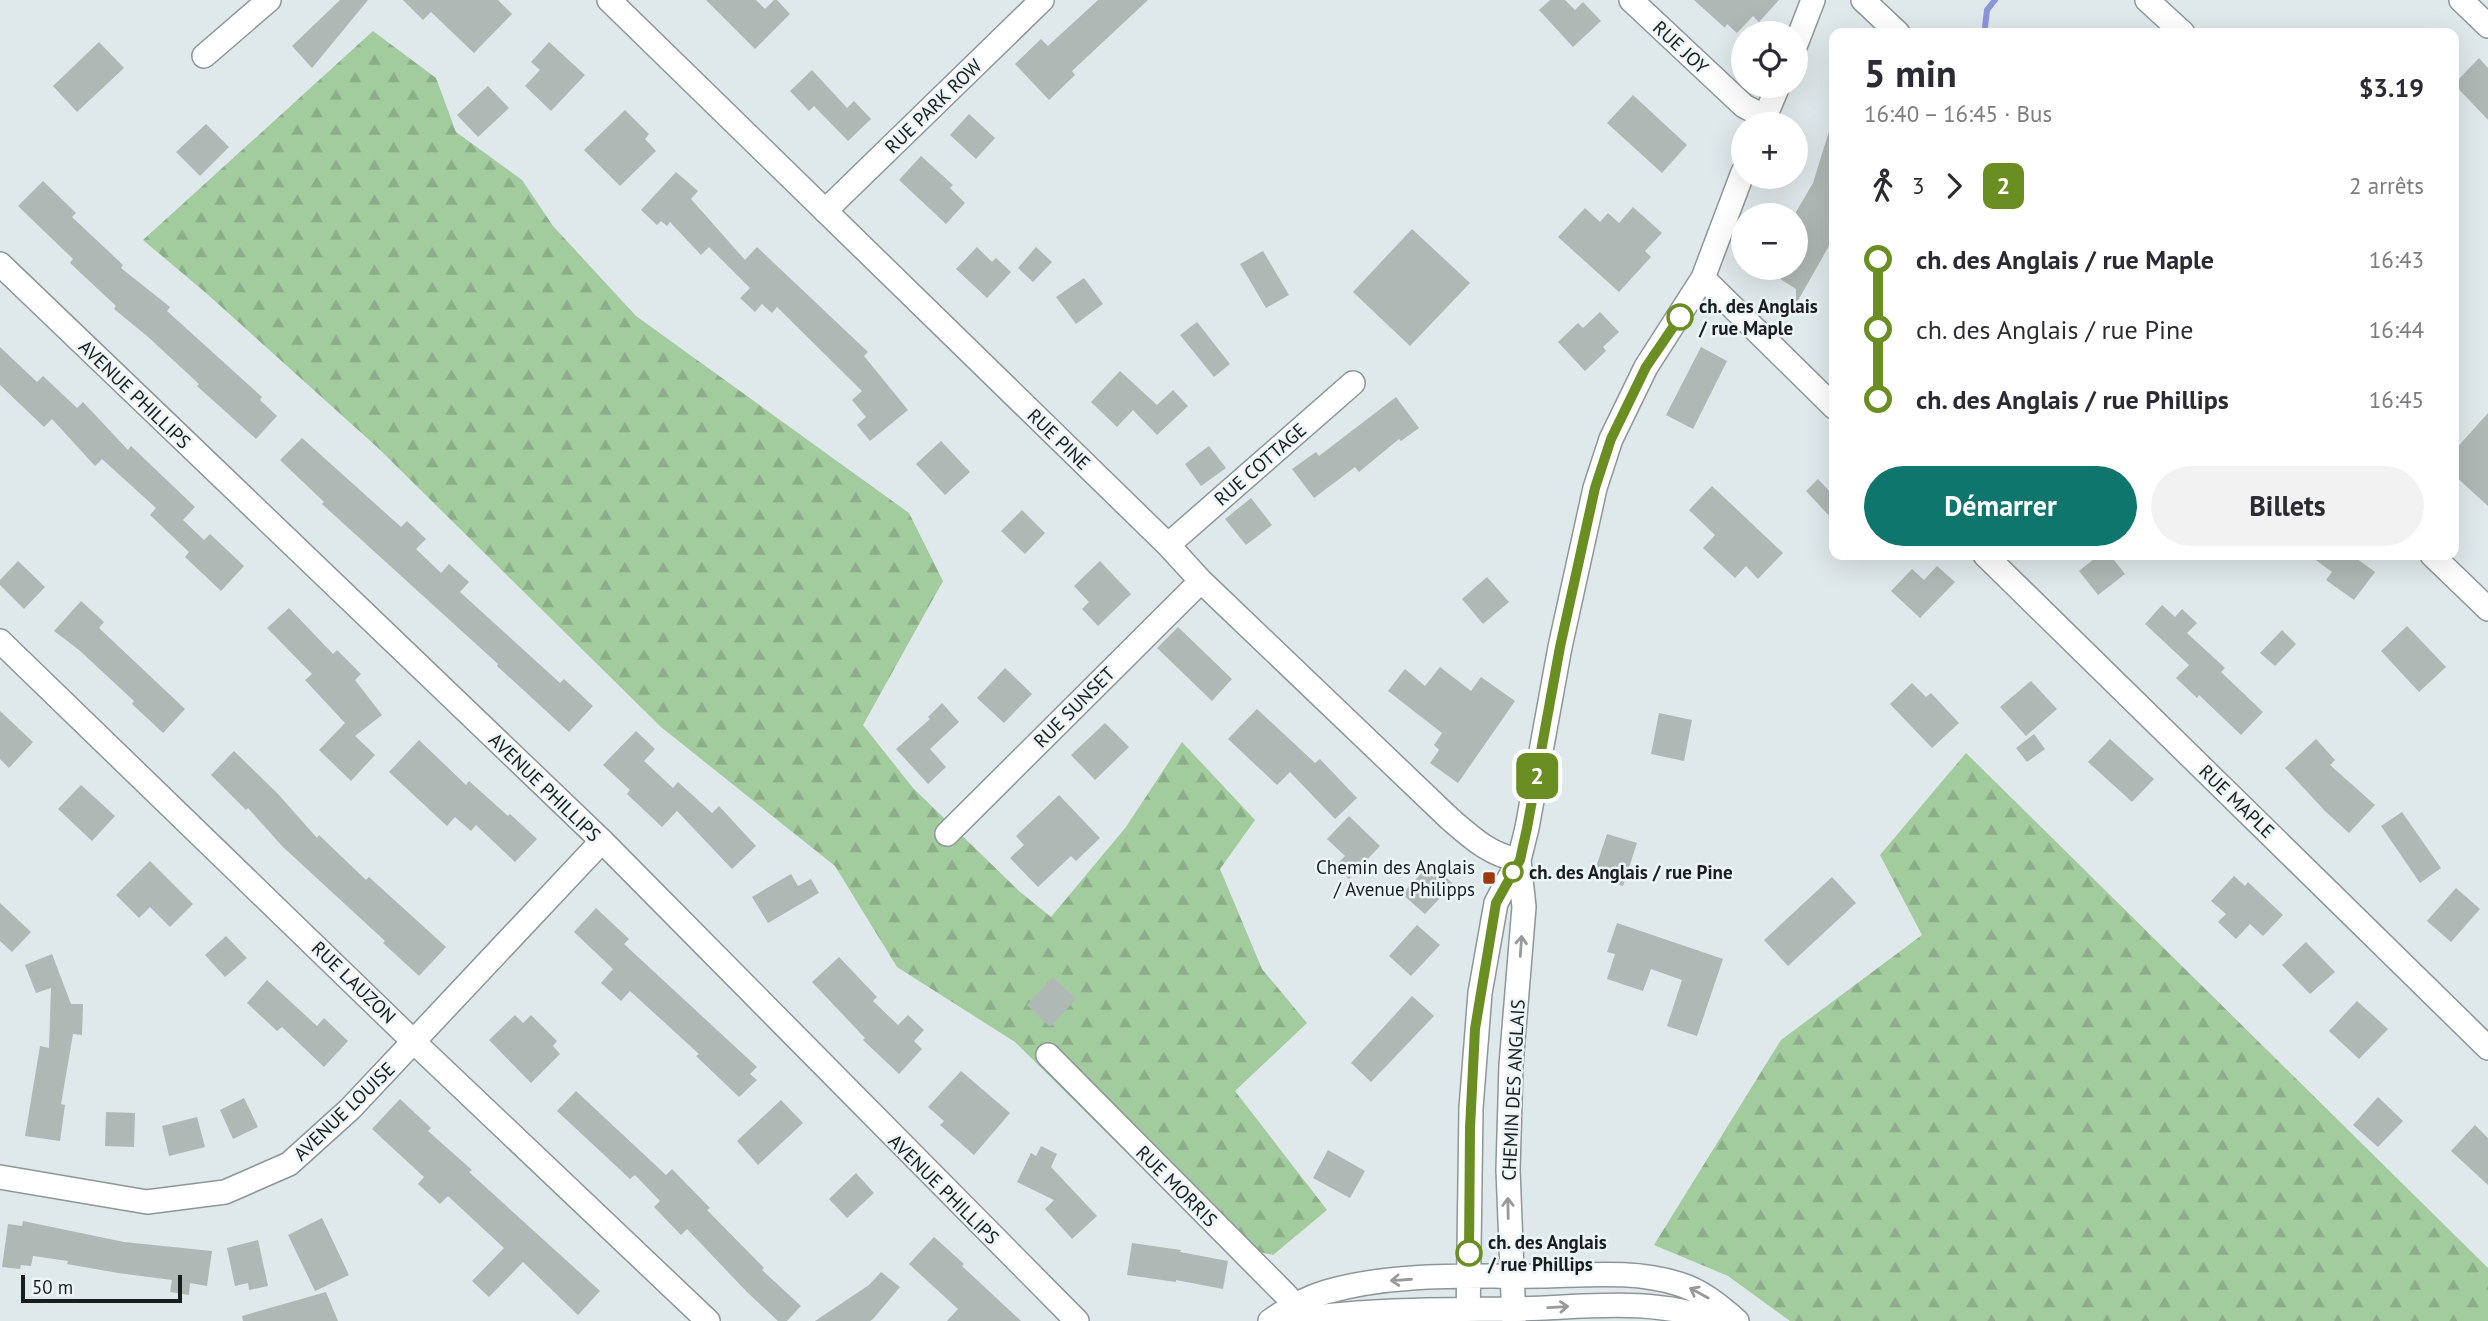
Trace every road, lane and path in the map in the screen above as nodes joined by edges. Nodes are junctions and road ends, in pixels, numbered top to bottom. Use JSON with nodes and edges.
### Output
{"nodes":[{"id":1,"x":270,"y":0,"type":"edge"},
{"id":2,"x":609,"y":0,"type":"edge"},
{"id":3,"x":1042,"y":0,"type":"edge"},
{"id":4,"x":1631,"y":0,"type":"edge"},
{"id":5,"x":1813,"y":0,"type":"edge"},
{"id":6,"x":1863,"y":0,"type":"edge"},
{"id":7,"x":2147,"y":0,"type":"edge"},
{"id":8,"x":2461,"y":0,"type":"edge"},
{"id":9,"x":1805,"y":21,"type":"edge"},
{"id":10,"x":2488,"y":26,"type":"edge"},
{"id":11,"x":1893,"y":28,"type":"edge"},
{"id":12,"x":2178,"y":28,"type":"edge"},
{"id":13,"x":204,"y":57,"type":"dead end"},
{"id":14,"x":1752,"y":112,"type":"edge"},
{"id":15,"x":1737,"y":189,"type":"edge"},
{"id":16,"x":825,"y":211,"type":"junction"},
{"id":17,"x":0,"y":264,"type":"edge"},
{"id":18,"x":1703,"y":278,"type":"junction"},
{"id":19,"x":1353,"y":383,"type":"dead end"},
{"id":20,"x":1829,"y":402,"type":"edge"},
{"id":21,"x":1168,"y":545,"type":"junction"},
{"id":22,"x":1990,"y":560,"type":"edge"},
{"id":23,"x":2437,"y":560,"type":"edge"},
{"id":24,"x":1201,"y":581,"type":"junction"},
{"id":25,"x":2488,"y":609,"type":"edge"},
{"id":26,"x":0,"y":641,"type":"edge"},
{"id":27,"x":947,"y":834,"type":"dead end"},
{"id":28,"x":602,"y":841,"type":"junction"},
{"id":29,"x":1520,"y":860,"type":"junction"},
{"id":30,"x":414,"y":1042,"type":"junction"},
{"id":31,"x":2488,"y":1048,"type":"edge"},
{"id":32,"x":1048,"y":1055,"type":"dead end"},
{"id":33,"x":0,"y":1177,"type":"edge"},
{"id":34,"x":1513,"y":1276,"type":"junction"},
{"id":35,"x":1469,"y":1277,"type":"junction"},
{"id":36,"x":1325,"y":1292,"type":"junction"},
{"id":37,"x":1295,"y":1315,"type":"edge"},
{"id":38,"x":1468,"y":1315,"type":"edge"},
{"id":39,"x":1514,"y":1315,"type":"edge"},
{"id":40,"x":1328,"y":1318,"type":"edge"},
{"id":41,"x":708,"y":1321,"type":"edge"},
{"id":42,"x":1077,"y":1321,"type":"edge"},
{"id":43,"x":1270,"y":1321,"type":"edge"},
{"id":44,"x":1717,"y":1321,"type":"edge"},
{"id":45,"x":1737,"y":1321,"type":"edge"}],
"edges":[{"from":1,"to":13,"type":"street"},
{"from":2,"to":16,"type":"street","name":"RUE PINE"},
{"from":3,"to":16,"type":"street","name":"RUE PARK ROW"},
{"from":4,"to":14,"type":"street","name":"RUE JOY"},
{"from":5,"to":9,"type":"street"},
{"from":6,"to":11,"type":"street"},
{"from":7,"to":12,"type":"street"},
{"from":8,"to":10,"type":"street"},
{"from":15,"to":18,"type":"street","name":"CHEMIN DES ANGLAIS"},
{"from":16,"to":21,"type":"street","name":"RUE PINE"},
{"from":17,"to":28,"type":"street","name":"AVENUE PHILLIPS"},
{"from":18,"to":20,"type":"street"},
{"from":18,"to":29,"type":"street","name":"CHEMIN DES ANGLAIS"},
{"from":19,"to":21,"type":"street","name":"RUE COTTAGE"},
{"from":21,"to":24,"type":"street","name":"RUE PINE"},
{"from":22,"to":31,"type":"street","name":"RUE MAPLE"},
{"from":23,"to":25,"type":"street"},
{"from":24,"to":27,"type":"street","name":"RUE SUNSET"},
{"from":24,"to":29,"type":"street","name":"RUE PINE"},
{"from":26,"to":30,"type":"street","name":"RUE LAUZON"},
{"from":28,"to":30,"type":"street","name":"AVENUE LOUISE"},
{"from":28,"to":42,"type":"street","name":"AVENUE PHILLIPS"},
{"from":34,"to":29,"type":"street","name":"CHEMIN DES ANGLAIS","one_way":true},
{"from":29,"to":35,"type":"street","name":"CHEMIN DES ANGLAIS"},
{"from":30,"to":33,"type":"street","name":"AVENUE LOUISE"},
{"from":30,"to":41,"type":"street","name":"RUE LAUZON"},
{"from":32,"to":37,"type":"street","name":"RUE MORRIS"},
{"from":34,"to":35,"type":"street"},
{"from":34,"to":39,"type":"street","name":"CHEMIN DES ANGLAIS"},
{"from":45,"to":34,"type":"street","one_way":true},
{"from":35,"to":36,"type":"street","one_way":true},
{"from":35,"to":38,"type":"street","name":"CHEMIN DES ANGLAIS"},
{"from":36,"to":37,"type":"street"},
{"from":36,"to":40,"type":"street"},
{"from":37,"to":40,"type":"street"},
{"from":37,"to":43,"type":"street"},
{"from":38,"to":39,"type":"street"},
{"from":38,"to":40,"type":"street"},
{"from":39,"to":44,"type":"street","one_way":true}]}
